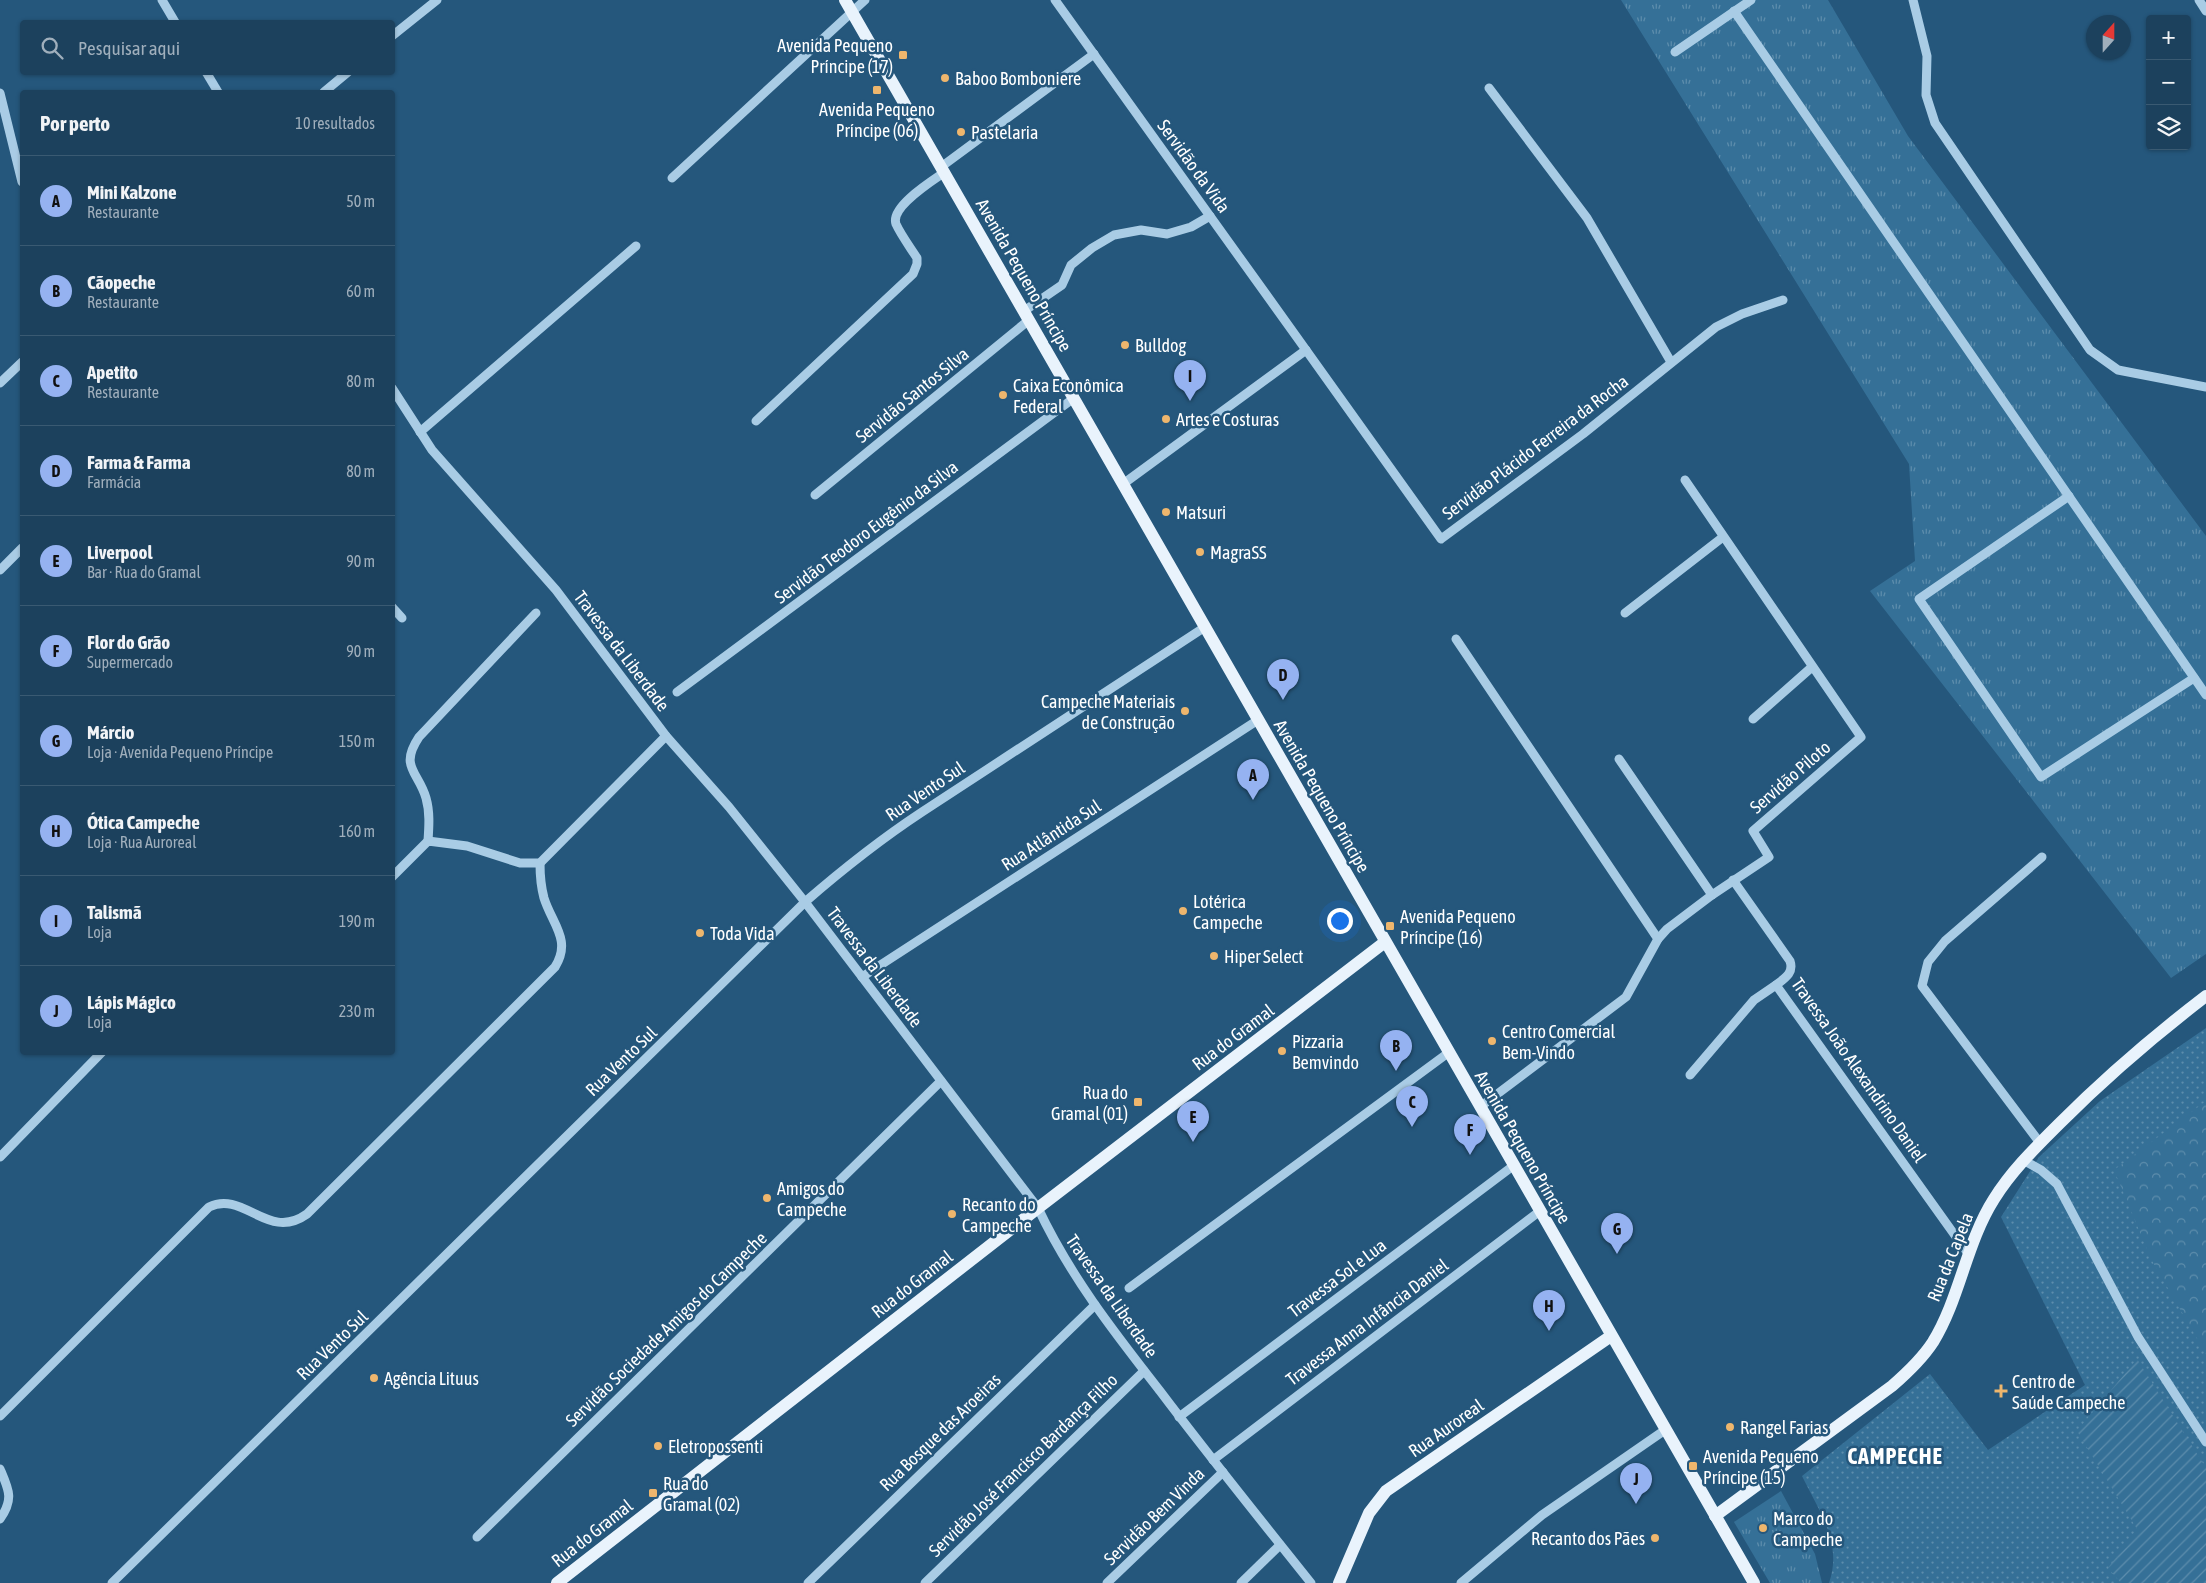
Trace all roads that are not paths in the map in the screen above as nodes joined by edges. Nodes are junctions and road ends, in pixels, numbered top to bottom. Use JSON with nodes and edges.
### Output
{"nodes":[{"id":1,"x":162,"y":0,"type":"edge"},
{"id":2,"x":437,"y":0,"type":"edge"},
{"id":3,"x":845,"y":0,"type":"edge"},
{"id":4,"x":866,"y":0,"type":"edge"},
{"id":5,"x":1055,"y":0,"type":"edge"},
{"id":6,"x":1751,"y":0,"type":"edge"},
{"id":7,"x":1913,"y":0,"type":"edge"},
{"id":8,"x":2199,"y":0,"type":"edge"},
{"id":9,"x":1734,"y":11,"type":"junction"},
{"id":10,"x":2206,"y":11,"type":"edge"},
{"id":11,"x":853,"y":13,"type":"junction"},
{"id":12,"x":174,"y":20,"type":"edge"},
{"id":13,"x":395,"y":34,"type":"edge"},
{"id":14,"x":1675,"y":52,"type":"dead end"},
{"id":15,"x":1094,"y":54,"type":"junction"},
{"id":16,"x":208,"y":75,"type":"edge"},
{"id":17,"x":344,"y":75,"type":"edge"},
{"id":18,"x":1489,"y":88,"type":"dead end"},
{"id":19,"x":217,"y":90,"type":"edge"},
{"id":20,"x":326,"y":90,"type":"edge"},
{"id":21,"x":0,"y":93,"type":"edge"},
{"id":22,"x":943,"y":169,"type":"junction"},
{"id":23,"x":20,"y":174,"type":"edge"},
{"id":24,"x":672,"y":178,"type":"dead end"},
{"id":25,"x":1210,"y":216,"type":"junction"},
{"id":26,"x":636,"y":246,"type":"dead end"},
{"id":27,"x":1783,"y":300,"type":"dead end"},
{"id":28,"x":1027,"y":315,"type":"junction"},
{"id":29,"x":1306,"y":350,"type":"junction"},
{"id":30,"x":1671,"y":362,"type":"junction"},
{"id":31,"x":20,"y":364,"type":"edge"},
{"id":32,"x":0,"y":383,"type":"edge"},
{"id":33,"x":2206,"y":387,"type":"edge"},
{"id":34,"x":395,"y":393,"type":"edge"},
{"id":35,"x":1074,"y":398,"type":"junction"},
{"id":36,"x":756,"y":421,"type":"dead end"},
{"id":37,"x":420,"y":432,"type":"junction"},
{"id":38,"x":1685,"y":480,"type":"dead end"},
{"id":39,"x":1123,"y":484,"type":"junction"},
{"id":40,"x":815,"y":495,"type":"dead end"},
{"id":41,"x":2068,"y":496,"type":"junction"},
{"id":42,"x":1723,"y":537,"type":"junction"},
{"id":43,"x":20,"y":550,"type":"edge"},
{"id":44,"x":0,"y":570,"type":"edge"},
{"id":45,"x":395,"y":610,"type":"edge"},
{"id":46,"x":536,"y":612,"type":"dead end"},
{"id":47,"x":1624,"y":613,"type":"dead end"},
{"id":48,"x":402,"y":618,"type":"dead end"},
{"id":49,"x":1205,"y":627,"type":"junction"},
{"id":50,"x":1456,"y":638,"type":"dead end"},
{"id":51,"x":1812,"y":667,"type":"junction"},
{"id":52,"x":2194,"y":678,"type":"junction"},
{"id":53,"x":677,"y":692,"type":"dead end"},
{"id":54,"x":2206,"y":695,"type":"edge"},
{"id":55,"x":1754,"y":719,"type":"dead end"},
{"id":56,"x":1258,"y":720,"type":"junction"},
{"id":57,"x":666,"y":736,"type":"junction"},
{"id":58,"x":1618,"y":759,"type":"dead end"},
{"id":59,"x":428,"y":841,"type":"junction"},
{"id":60,"x":2042,"y":857,"type":"dead end"},
{"id":61,"x":540,"y":863,"type":"junction"},
{"id":62,"x":395,"y":874,"type":"edge"},
{"id":63,"x":1733,"y":880,"type":"junction"},
{"id":64,"x":1712,"y":894,"type":"junction"},
{"id":65,"x":805,"y":902,"type":"junction"},
{"id":66,"x":1658,"y":938,"type":"junction"},
{"id":67,"x":1385,"y":942,"type":"junction"},
{"id":68,"x":862,"y":977,"type":"junction"},
{"id":69,"x":1776,"y":985,"type":"junction"},
{"id":70,"x":2206,"y":996,"type":"edge"},
{"id":71,"x":1448,"y":1053,"type":"junction"},
{"id":72,"x":99,"y":1055,"type":"edge"},
{"id":73,"x":1690,"y":1075,"type":"dead end"},
{"id":74,"x":941,"y":1081,"type":"junction"},
{"id":75,"x":1480,"y":1107,"type":"junction"},
{"id":76,"x":2040,"y":1143,"type":"junction"},
{"id":77,"x":0,"y":1157,"type":"edge"},
{"id":78,"x":2023,"y":1160,"type":"junction"},
{"id":79,"x":1514,"y":1166,"type":"junction"},
{"id":80,"x":1038,"y":1208,"type":"junction"},
{"id":81,"x":1540,"y":1211,"type":"junction"},
{"id":82,"x":1969,"y":1255,"type":"junction"},
{"id":83,"x":1129,"y":1288,"type":"dead end"},
{"id":84,"x":1095,"y":1305,"type":"junction"},
{"id":85,"x":1611,"y":1336,"type":"junction"},
{"id":86,"x":1144,"y":1371,"type":"junction"},
{"id":87,"x":0,"y":1416,"type":"edge"},
{"id":88,"x":1179,"y":1417,"type":"junction"},
{"id":89,"x":1665,"y":1430,"type":"junction"},
{"id":90,"x":2206,"y":1442,"type":"edge"},
{"id":91,"x":1213,"y":1460,"type":"junction"},
{"id":92,"x":0,"y":1469,"type":"edge"},
{"id":93,"x":1223,"y":1472,"type":"junction"},
{"id":94,"x":1715,"y":1516,"type":"junction"},
{"id":95,"x":0,"y":1519,"type":"edge"},
{"id":96,"x":477,"y":1537,"type":"dead end"},
{"id":97,"x":1280,"y":1545,"type":"junction"},
{"id":98,"x":112,"y":1583,"type":"edge"},
{"id":99,"x":557,"y":1583,"type":"edge"},
{"id":100,"x":808,"y":1583,"type":"edge"},
{"id":101,"x":925,"y":1583,"type":"edge"},
{"id":102,"x":1107,"y":1583,"type":"edge"},
{"id":103,"x":1241,"y":1583,"type":"edge"},
{"id":104,"x":1311,"y":1583,"type":"edge"},
{"id":105,"x":1339,"y":1583,"type":"edge"},
{"id":106,"x":1461,"y":1583,"type":"edge"},
{"id":107,"x":1754,"y":1583,"type":"edge"}],
"edges":[{"from":1,"to":12,"type":"street"},
{"from":2,"to":13,"type":"street"},
{"from":3,"to":11,"type":"main road","name":"Avenida Pequeno Príncipe"},
{"from":4,"to":11,"type":"street"},
{"from":5,"to":15,"type":"street","name":"Servidão da Vida"},
{"from":6,"to":9,"type":"street"},
{"from":7,"to":33,"type":"street"},
{"from":8,"to":10,"type":"street"},
{"from":9,"to":14,"type":"street"},
{"from":9,"to":41,"type":"street"},
{"from":11,"to":22,"type":"main road","name":"Avenida Pequeno Príncipe"},
{"from":11,"to":24,"type":"street"},
{"from":15,"to":22,"type":"street"},
{"from":15,"to":25,"type":"street","name":"Servidão da Vida"},
{"from":16,"to":19,"type":"street"},
{"from":17,"to":20,"type":"street"},
{"from":18,"to":30,"type":"street"},
{"from":21,"to":23,"type":"street"},
{"from":22,"to":28,"type":"main road","name":"Avenida Pequeno Príncipe"},
{"from":22,"to":36,"type":"street"},
{"from":25,"to":28,"type":"street","name":"Servidão Santos Silva"},
{"from":25,"to":29,"type":"street","name":"Servidão da Vida"},
{"from":26,"to":37,"type":"street"},
{"from":27,"to":30,"type":"street","name":"Servidão Plácido Ferreira da Rocha"},
{"from":28,"to":35,"type":"main road","name":"Avenida Pequeno Príncipe"},
{"from":28,"to":40,"type":"street","name":"Servidão Santos Silva"},
{"from":29,"to":30,"type":"street","name":"Servidão Plácido Ferreira da Rocha"},
{"from":29,"to":39,"type":"street"},
{"from":31,"to":32,"type":"street"},
{"from":34,"to":37,"type":"street","name":"Travessa da Liberdade"},
{"from":35,"to":39,"type":"main road","name":"Avenida Pequeno Príncipe"},
{"from":35,"to":53,"type":"street","name":"Servidão Teodoro Eugênio da Silva"},
{"from":37,"to":57,"type":"street","name":"Travessa da Liberdade"},
{"from":38,"to":42,"type":"street","name":"Servidão Piloto"},
{"from":39,"to":49,"type":"main road","name":"Avenida Pequeno Príncipe"},
{"from":41,"to":52,"type":"street"},
{"from":41,"to":52,"type":"street"},
{"from":42,"to":47,"type":"street"},
{"from":42,"to":51,"type":"street","name":"Servidão Piloto"},
{"from":43,"to":44,"type":"street"},
{"from":45,"to":48,"type":"street"},
{"from":46,"to":59,"type":"street"},
{"from":49,"to":56,"type":"main road","name":"Avenida Pequeno Príncipe"},
{"from":49,"to":65,"type":"street","name":"Rua Vento Sul"},
{"from":50,"to":66,"type":"street"},
{"from":51,"to":55,"type":"street"},
{"from":51,"to":63,"type":"street","name":"Servidão Piloto"},
{"from":52,"to":54,"type":"street"},
{"from":56,"to":67,"type":"main road","name":"Avenida Pequeno Príncipe"},
{"from":56,"to":68,"type":"street","name":"Rua Atlântida Sul"},
{"from":57,"to":61,"type":"street"},
{"from":57,"to":65,"type":"street","name":"Travessa da Liberdade"},
{"from":58,"to":64,"type":"street"},
{"from":59,"to":61,"type":"street"},
{"from":59,"to":62,"type":"street"},
{"from":60,"to":76,"type":"street"},
{"from":61,"to":87,"type":"street"},
{"from":63,"to":64,"type":"street","name":"Servidão Piloto"},
{"from":63,"to":69,"type":"street","name":"Travessa João Alexandrino Daniel"},
{"from":64,"to":66,"type":"street","name":"Servidão Piloto"},
{"from":65,"to":68,"type":"street","name":"Travessa da Liberdade"},
{"from":65,"to":98,"type":"street","name":"Rua Vento Sul"},
{"from":66,"to":75,"type":"street","name":"Servidão Piloto"},
{"from":67,"to":71,"type":"main road","name":"Avenida Pequeno Príncipe"},
{"from":67,"to":80,"type":"main road","name":"Rua do Gramal"},
{"from":68,"to":74,"type":"street","name":"Travessa da Liberdade"},
{"from":69,"to":73,"type":"street"},
{"from":69,"to":82,"type":"street","name":"Travessa João Alexandrino Daniel"},
{"from":70,"to":76,"type":"main road","name":"Rua da Capela"},
{"from":71,"to":75,"type":"main road","name":"Avenida Pequeno Príncipe"},
{"from":71,"to":83,"type":"street"},
{"from":72,"to":77,"type":"street"},
{"from":74,"to":80,"type":"street","name":"Travessa da Liberdade"},
{"from":74,"to":96,"type":"street","name":"Servidão Sociedade Amigos do Campeche"},
{"from":75,"to":79,"type":"main road","name":"Avenida Pequeno Príncipe"},
{"from":76,"to":78,"type":"main road","name":"Rua da Capela"},
{"from":78,"to":82,"type":"main road","name":"Rua da Capela"},
{"from":78,"to":90,"type":"street"},
{"from":79,"to":81,"type":"main road","name":"Avenida Pequeno Príncipe"},
{"from":79,"to":88,"type":"street","name":"Travessa Sol e Lua"},
{"from":80,"to":84,"type":"street","name":"Travessa da Liberdade"},
{"from":80,"to":99,"type":"main road","name":"Rua do Gramal"},
{"from":81,"to":85,"type":"main road","name":"Avenida Pequeno Príncipe"},
{"from":81,"to":91,"type":"street","name":"Travessa Anna Infância Daniel"},
{"from":82,"to":94,"type":"main road","name":"Rua da Capela"},
{"from":84,"to":86,"type":"street","name":"Travessa da Liberdade"},
{"from":84,"to":100,"type":"street","name":"Rua Bosque das Aroeiras"},
{"from":85,"to":89,"type":"main road","name":"Avenida Pequeno Príncipe"},
{"from":85,"to":105,"type":"main road","name":"Rua Auroreal"},
{"from":86,"to":88,"type":"street","name":"Travessa da Liberdade"},
{"from":86,"to":101,"type":"street","name":"Servidão José Francisco Bardança Filho"},
{"from":88,"to":91,"type":"street","name":"Travessa da Liberdade"},
{"from":89,"to":94,"type":"main road","name":"Avenida Pequeno Príncipe"},
{"from":89,"to":106,"type":"street"},
{"from":91,"to":93,"type":"street","name":"Travessa da Liberdade"},
{"from":92,"to":95,"type":"street"},
{"from":93,"to":97,"type":"street","name":"Travessa da Liberdade"},
{"from":93,"to":102,"type":"street","name":"Servidão Bem Vinda"},
{"from":94,"to":107,"type":"main road","name":"Avenida Pequeno Príncipe"},
{"from":97,"to":103,"type":"street"},
{"from":97,"to":104,"type":"street","name":"Travessa da Liberdade"}]}
